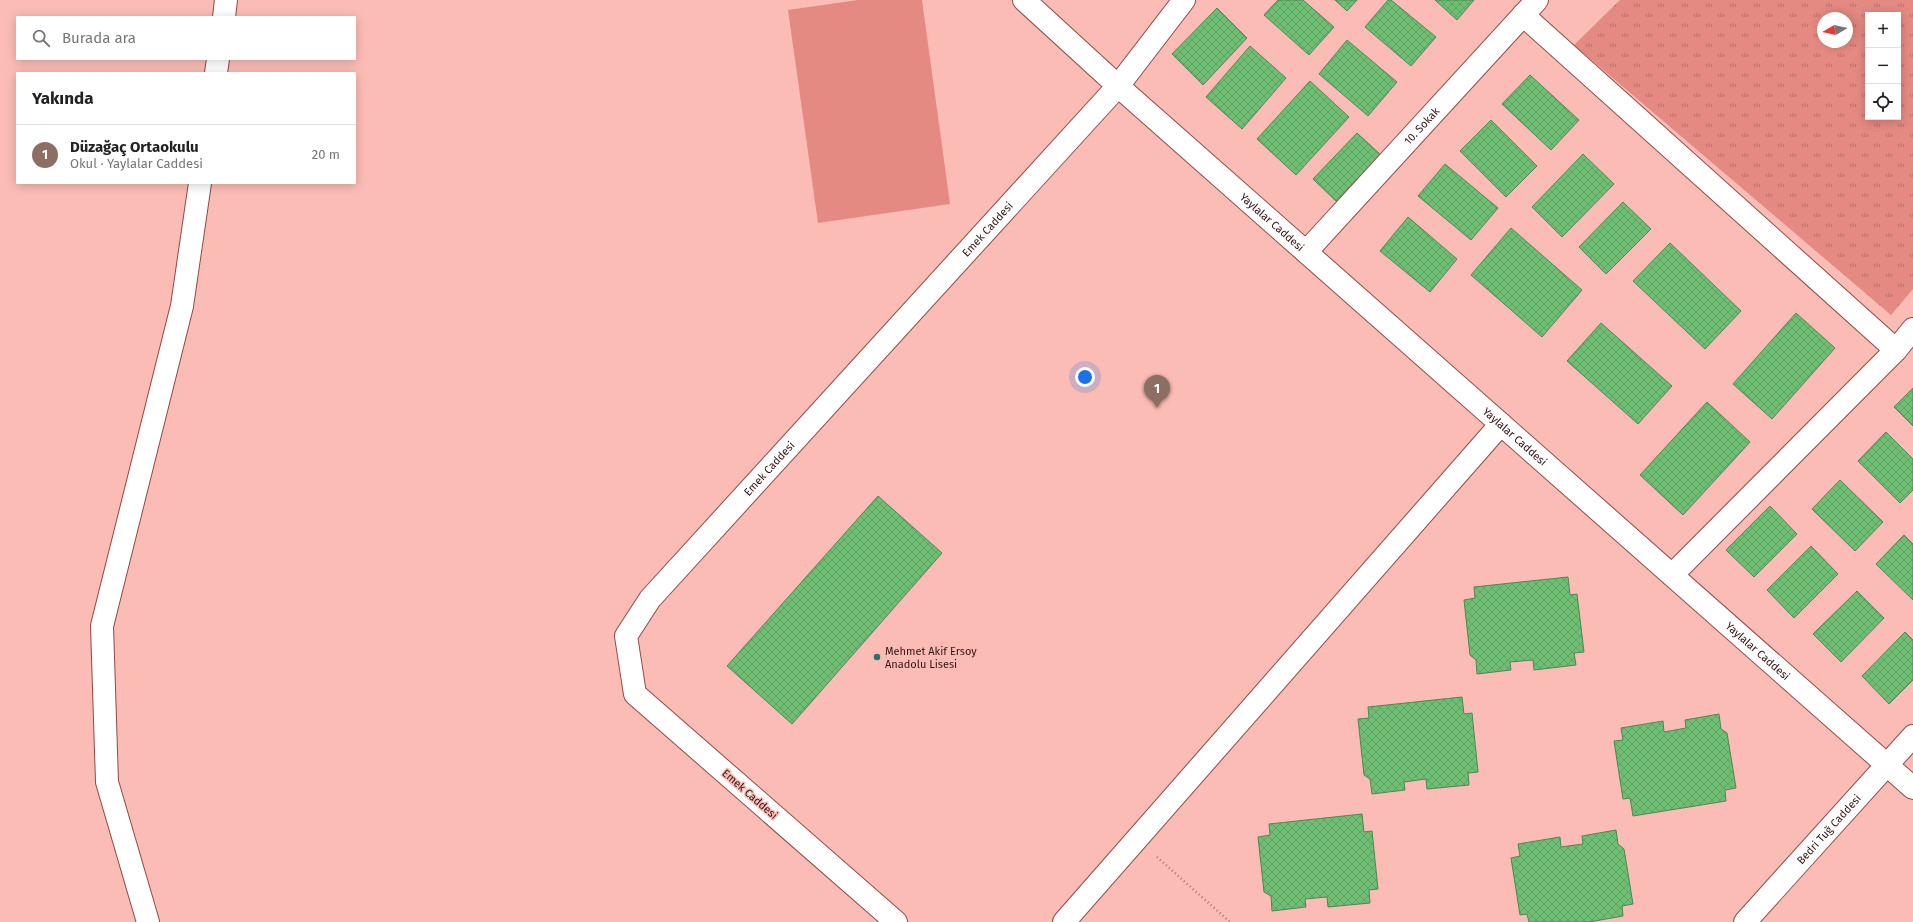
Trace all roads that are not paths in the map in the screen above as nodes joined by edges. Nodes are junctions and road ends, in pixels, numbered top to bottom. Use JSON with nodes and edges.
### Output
{"nodes":[{"id":1,"x":226,"y":0,"type":"edge"},
{"id":2,"x":1024,"y":0,"type":"edge"},
{"id":3,"x":1184,"y":0,"type":"edge"},
{"id":4,"x":1530,"y":8,"type":"edge"},
{"id":5,"x":224,"y":16,"type":"edge"},
{"id":6,"x":218,"y":60,"type":"edge"},
{"id":7,"x":216,"y":72,"type":"edge"},
{"id":8,"x":1118,"y":86,"type":"junction"},
{"id":9,"x":200,"y":184,"type":"edge"},
{"id":10,"x":1306,"y":252,"type":"junction"},
{"id":11,"x":1913,"y":329,"type":"edge"},
{"id":12,"x":1896,"y":350,"type":"junction"},
{"id":13,"x":1501,"y":424,"type":"junction"},
{"id":14,"x":1672,"y":575,"type":"junction"},
{"id":15,"x":1913,"y":736,"type":"edge"},
{"id":16,"x":1887,"y":765,"type":"junction"},
{"id":17,"x":1913,"y":788,"type":"edge"},
{"id":18,"x":148,"y":922,"type":"edge"},
{"id":19,"x":896,"y":922,"type":"edge"},
{"id":20,"x":1064,"y":922,"type":"edge"},
{"id":21,"x":1744,"y":922,"type":"edge"}],
"edges":[{"from":1,"to":5,"type":"street"},
{"from":2,"to":8,"type":"street","name":"Yaylalar Caddesi"},
{"from":3,"to":8,"type":"street","name":"Emek Caddesi"},
{"from":4,"to":10,"type":"street","name":"10. Sokak"},
{"from":4,"to":12,"type":"street"},
{"from":6,"to":7,"type":"street"},
{"from":8,"to":10,"type":"street","name":"Yaylalar Caddesi"},
{"from":8,"to":19,"type":"street","name":"Emek Caddesi"},
{"from":9,"to":18,"type":"street"},
{"from":10,"to":13,"type":"street","name":"Yaylalar Caddesi"},
{"from":11,"to":12,"type":"street"},
{"from":12,"to":14,"type":"street"},
{"from":13,"to":14,"type":"street","name":"Yaylalar Caddesi"},
{"from":13,"to":20,"type":"street"},
{"from":14,"to":16,"type":"street","name":"Yaylalar Caddesi"},
{"from":15,"to":16,"type":"street","name":"Bedri Tuğ Caddesi"},
{"from":16,"to":17,"type":"street","name":"Yaylalar Caddesi"},
{"from":16,"to":21,"type":"street","name":"Bedri Tuğ Caddesi"}]}
